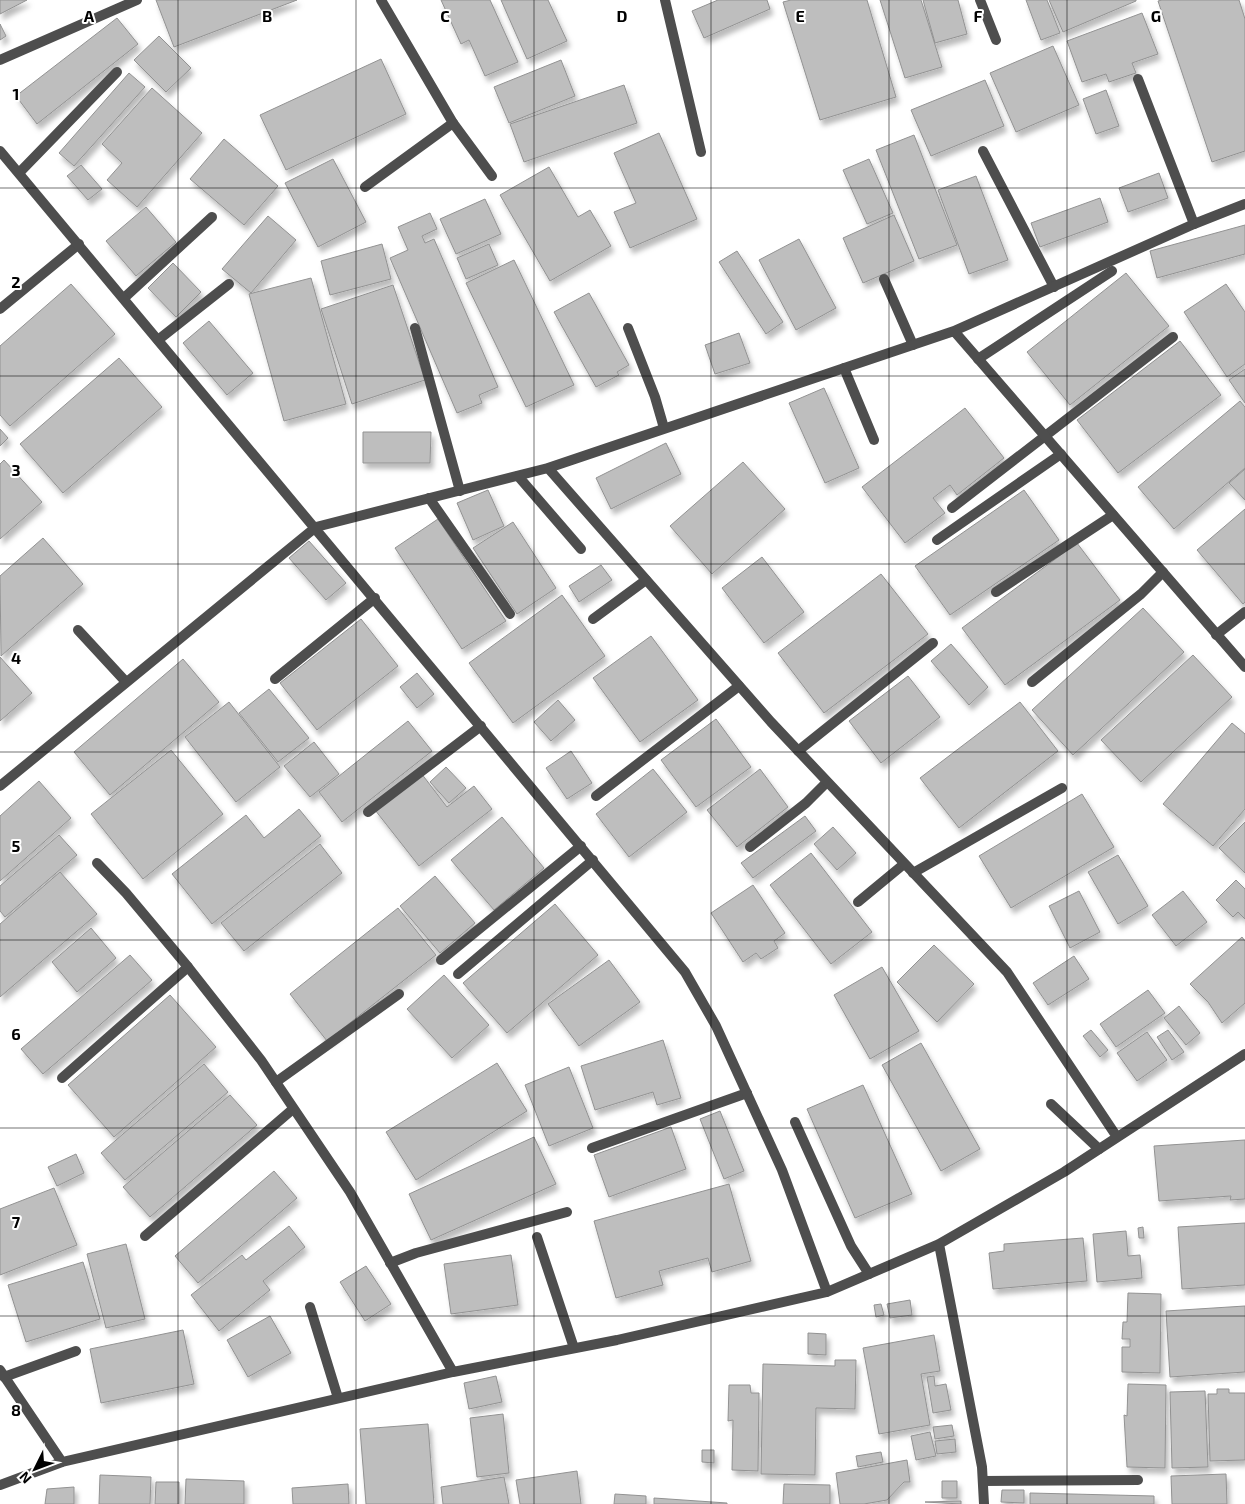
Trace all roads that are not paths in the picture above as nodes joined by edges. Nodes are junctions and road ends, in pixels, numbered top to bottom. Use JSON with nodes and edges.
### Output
{"nodes":[{"id":1,"x":137,"y":0,"type":"edge"},
{"id":2,"x":380,"y":0,"type":"edge"},
{"id":3,"x":665,"y":0,"type":"edge"},
{"id":4,"x":980,"y":0,"type":"edge"},
{"id":5,"x":996,"y":40,"type":"dead end"},
{"id":6,"x":0,"y":60,"type":"edge"},
{"id":7,"x":117,"y":72,"type":"dead end"},
{"id":8,"x":1138,"y":79,"type":"dead end"},
{"id":9,"x":453,"y":123,"type":"junction"},
{"id":10,"x":0,"y":151,"type":"edge"},
{"id":11,"x":983,"y":151,"type":"dead end"},
{"id":12,"x":701,"y":152,"type":"dead end"},
{"id":13,"x":19,"y":173,"type":"junction"},
{"id":14,"x":492,"y":176,"type":"dead end"},
{"id":15,"x":365,"y":187,"type":"dead end"},
{"id":16,"x":1245,"y":204,"type":"edge"},
{"id":17,"x":212,"y":217,"type":"dead end"},
{"id":18,"x":1194,"y":224,"type":"junction"},
{"id":19,"x":79,"y":244,"type":"junction"},
{"id":20,"x":1112,"y":271,"type":"dead end"},
{"id":21,"x":884,"y":279,"type":"dead end"},
{"id":22,"x":228,"y":284,"type":"dead end"},
{"id":23,"x":1054,"y":287,"type":"junction"},
{"id":24,"x":124,"y":298,"type":"junction"},
{"id":25,"x":0,"y":309,"type":"edge"},
{"id":26,"x":415,"y":328,"type":"dead end"},
{"id":27,"x":628,"y":328,"type":"dead end"},
{"id":28,"x":954,"y":331,"type":"junction"},
{"id":29,"x":1173,"y":337,"type":"dead end"},
{"id":30,"x":158,"y":340,"type":"junction"},
{"id":31,"x":913,"y":345,"type":"junction"},
{"id":32,"x":978,"y":359,"type":"junction"},
{"id":33,"x":844,"y":368,"type":"junction"},
{"id":34,"x":664,"y":428,"type":"junction"},
{"id":35,"x":1045,"y":435,"type":"junction"},
{"id":36,"x":874,"y":440,"type":"dead end"},
{"id":37,"x":1061,"y":454,"type":"junction"},
{"id":38,"x":548,"y":468,"type":"junction"},
{"id":39,"x":518,"y":476,"type":"junction"},
{"id":40,"x":460,"y":491,"type":"junction"},
{"id":41,"x":429,"y":498,"type":"junction"},
{"id":42,"x":952,"y":508,"type":"dead end"},
{"id":43,"x":1114,"y":515,"type":"junction"},
{"id":44,"x":316,"y":527,"type":"junction"},
{"id":45,"x":937,"y":540,"type":"dead end"},
{"id":46,"x":581,"y":549,"type":"dead end"},
{"id":47,"x":1163,"y":572,"type":"junction"},
{"id":48,"x":646,"y":580,"type":"junction"},
{"id":49,"x":996,"y":592,"type":"dead end"},
{"id":50,"x":375,"y":598,"type":"junction"},
{"id":51,"x":1245,"y":612,"type":"edge"},
{"id":52,"x":510,"y":614,"type":"dead end"},
{"id":53,"x":593,"y":619,"type":"dead end"},
{"id":54,"x":78,"y":630,"type":"dead end"},
{"id":55,"x":1216,"y":635,"type":"junction"},
{"id":56,"x":933,"y":643,"type":"dead end"},
{"id":57,"x":1245,"y":667,"type":"edge"},
{"id":58,"x":275,"y":679,"type":"dead end"},
{"id":59,"x":126,"y":682,"type":"junction"},
{"id":60,"x":1032,"y":682,"type":"dead end"},
{"id":61,"x":739,"y":686,"type":"junction"},
{"id":62,"x":481,"y":726,"type":"junction"},
{"id":63,"x":798,"y":751,"type":"junction"},
{"id":64,"x":827,"y":782,"type":"junction"},
{"id":65,"x":0,"y":786,"type":"edge"},
{"id":66,"x":1062,"y":788,"type":"dead end"},
{"id":67,"x":596,"y":796,"type":"dead end"},
{"id":68,"x":368,"y":812,"type":"dead end"},
{"id":69,"x":582,"y":846,"type":"junction"},
{"id":70,"x":750,"y":847,"type":"dead end"},
{"id":71,"x":593,"y":860,"type":"junction"},
{"id":72,"x":97,"y":863,"type":"dead end"},
{"id":73,"x":904,"y":864,"type":"junction"},
{"id":74,"x":913,"y":873,"type":"junction"},
{"id":75,"x":858,"y":902,"type":"dead end"},
{"id":76,"x":441,"y":960,"type":"dead end"},
{"id":77,"x":188,"y":967,"type":"junction"},
{"id":78,"x":458,"y":974,"type":"dead end"},
{"id":79,"x":399,"y":994,"type":"dead end"},
{"id":80,"x":1245,"y":1054,"type":"edge"},
{"id":81,"x":62,"y":1078,"type":"dead end"},
{"id":82,"x":276,"y":1082,"type":"junction"},
{"id":83,"x":747,"y":1093,"type":"junction"},
{"id":84,"x":1051,"y":1104,"type":"dead end"},
{"id":85,"x":293,"y":1109,"type":"junction"},
{"id":86,"x":795,"y":1122,"type":"dead end"},
{"id":87,"x":1117,"y":1137,"type":"junction"},
{"id":88,"x":592,"y":1148,"type":"dead end"},
{"id":89,"x":1099,"y":1149,"type":"junction"},
{"id":90,"x":567,"y":1212,"type":"dead end"},
{"id":91,"x":145,"y":1236,"type":"dead end"},
{"id":92,"x":536,"y":1237,"type":"dead end"},
{"id":93,"x":939,"y":1244,"type":"junction"},
{"id":94,"x":390,"y":1263,"type":"junction"},
{"id":95,"x":869,"y":1274,"type":"junction"},
{"id":96,"x":827,"y":1292,"type":"junction"},
{"id":97,"x":310,"y":1307,"type":"dead end"},
{"id":98,"x":574,"y":1348,"type":"junction"},
{"id":99,"x":76,"y":1351,"type":"dead end"},
{"id":100,"x":453,"y":1372,"type":"junction"},
{"id":101,"x":2,"y":1373,"type":"edge"},
{"id":102,"x":338,"y":1398,"type":"junction"},
{"id":103,"x":62,"y":1462,"type":"junction"},
{"id":104,"x":1138,"y":1480,"type":"dead end"},
{"id":105,"x":983,"y":1481,"type":"junction"},
{"id":106,"x":0,"y":1485,"type":"edge"},
{"id":107,"x":984,"y":1504,"type":"edge"}],
"edges":[{"from":1,"to":6,"type":"street"},
{"from":2,"to":9,"type":"street"},
{"from":3,"to":12,"type":"street"},
{"from":4,"to":5,"type":"street"},
{"from":7,"to":13,"type":"street"},
{"from":8,"to":18,"type":"street"},
{"from":9,"to":14,"type":"street"},
{"from":9,"to":15,"type":"street"},
{"from":10,"to":13,"type":"street"},
{"from":11,"to":23,"type":"street"},
{"from":13,"to":19,"type":"street"},
{"from":16,"to":18,"type":"street"},
{"from":17,"to":24,"type":"street"},
{"from":18,"to":23,"type":"street"},
{"from":19,"to":24,"type":"street"},
{"from":19,"to":25,"type":"street"},
{"from":20,"to":32,"type":"street"},
{"from":21,"to":31,"type":"street"},
{"from":22,"to":30,"type":"street"},
{"from":23,"to":28,"type":"street"},
{"from":24,"to":30,"type":"street"},
{"from":26,"to":40,"type":"street"},
{"from":27,"to":34,"type":"street"},
{"from":28,"to":31,"type":"street"},
{"from":28,"to":32,"type":"street"},
{"from":29,"to":35,"type":"street"},
{"from":30,"to":44,"type":"street"},
{"from":31,"to":33,"type":"street"},
{"from":32,"to":35,"type":"street"},
{"from":33,"to":34,"type":"street"},
{"from":33,"to":36,"type":"street"},
{"from":34,"to":38,"type":"street"},
{"from":35,"to":37,"type":"street"},
{"from":35,"to":42,"type":"street"},
{"from":37,"to":43,"type":"street"},
{"from":37,"to":45,"type":"street"},
{"from":38,"to":39,"type":"street"},
{"from":38,"to":48,"type":"street"},
{"from":39,"to":40,"type":"street"},
{"from":39,"to":46,"type":"street"},
{"from":40,"to":41,"type":"street"},
{"from":41,"to":44,"type":"street"},
{"from":41,"to":52,"type":"street"},
{"from":43,"to":47,"type":"street"},
{"from":43,"to":49,"type":"street"},
{"from":44,"to":50,"type":"street"},
{"from":44,"to":59,"type":"street"},
{"from":47,"to":55,"type":"street"},
{"from":47,"to":60,"type":"street"},
{"from":48,"to":53,"type":"street"},
{"from":48,"to":61,"type":"street"},
{"from":50,"to":58,"type":"street"},
{"from":50,"to":62,"type":"street"},
{"from":51,"to":55,"type":"street"},
{"from":54,"to":59,"type":"street"},
{"from":55,"to":57,"type":"street"},
{"from":56,"to":63,"type":"street"},
{"from":59,"to":65,"type":"street"},
{"from":61,"to":63,"type":"street"},
{"from":61,"to":67,"type":"street"},
{"from":62,"to":68,"type":"street"},
{"from":62,"to":69,"type":"street"},
{"from":63,"to":64,"type":"street"},
{"from":64,"to":70,"type":"street"},
{"from":64,"to":73,"type":"street"},
{"from":66,"to":74,"type":"street"},
{"from":69,"to":71,"type":"street"},
{"from":69,"to":76,"type":"street"},
{"from":71,"to":78,"type":"street"},
{"from":71,"to":83,"type":"street"},
{"from":72,"to":77,"type":"street"},
{"from":73,"to":74,"type":"street"},
{"from":73,"to":75,"type":"street"},
{"from":74,"to":87,"type":"street"},
{"from":77,"to":81,"type":"street"},
{"from":77,"to":82,"type":"street"},
{"from":79,"to":82,"type":"street"},
{"from":80,"to":87,"type":"street"},
{"from":82,"to":85,"type":"street"},
{"from":83,"to":88,"type":"street"},
{"from":83,"to":96,"type":"street"},
{"from":84,"to":89,"type":"street"},
{"from":85,"to":91,"type":"street"},
{"from":85,"to":94,"type":"street"},
{"from":86,"to":95,"type":"street"},
{"from":87,"to":89,"type":"street"},
{"from":89,"to":93,"type":"street"},
{"from":90,"to":94,"type":"street"},
{"from":92,"to":98,"type":"street"},
{"from":93,"to":95,"type":"street"},
{"from":93,"to":105,"type":"street"},
{"from":94,"to":100,"type":"street"},
{"from":95,"to":96,"type":"street"},
{"from":96,"to":98,"type":"street"},
{"from":97,"to":102,"type":"street"},
{"from":98,"to":100,"type":"street"},
{"from":99,"to":101,"type":"street"},
{"from":100,"to":102,"type":"street"},
{"from":101,"to":103,"type":"street"},
{"from":102,"to":103,"type":"street"},
{"from":103,"to":106,"type":"street"},
{"from":104,"to":105,"type":"street"},
{"from":105,"to":107,"type":"street"}]}
